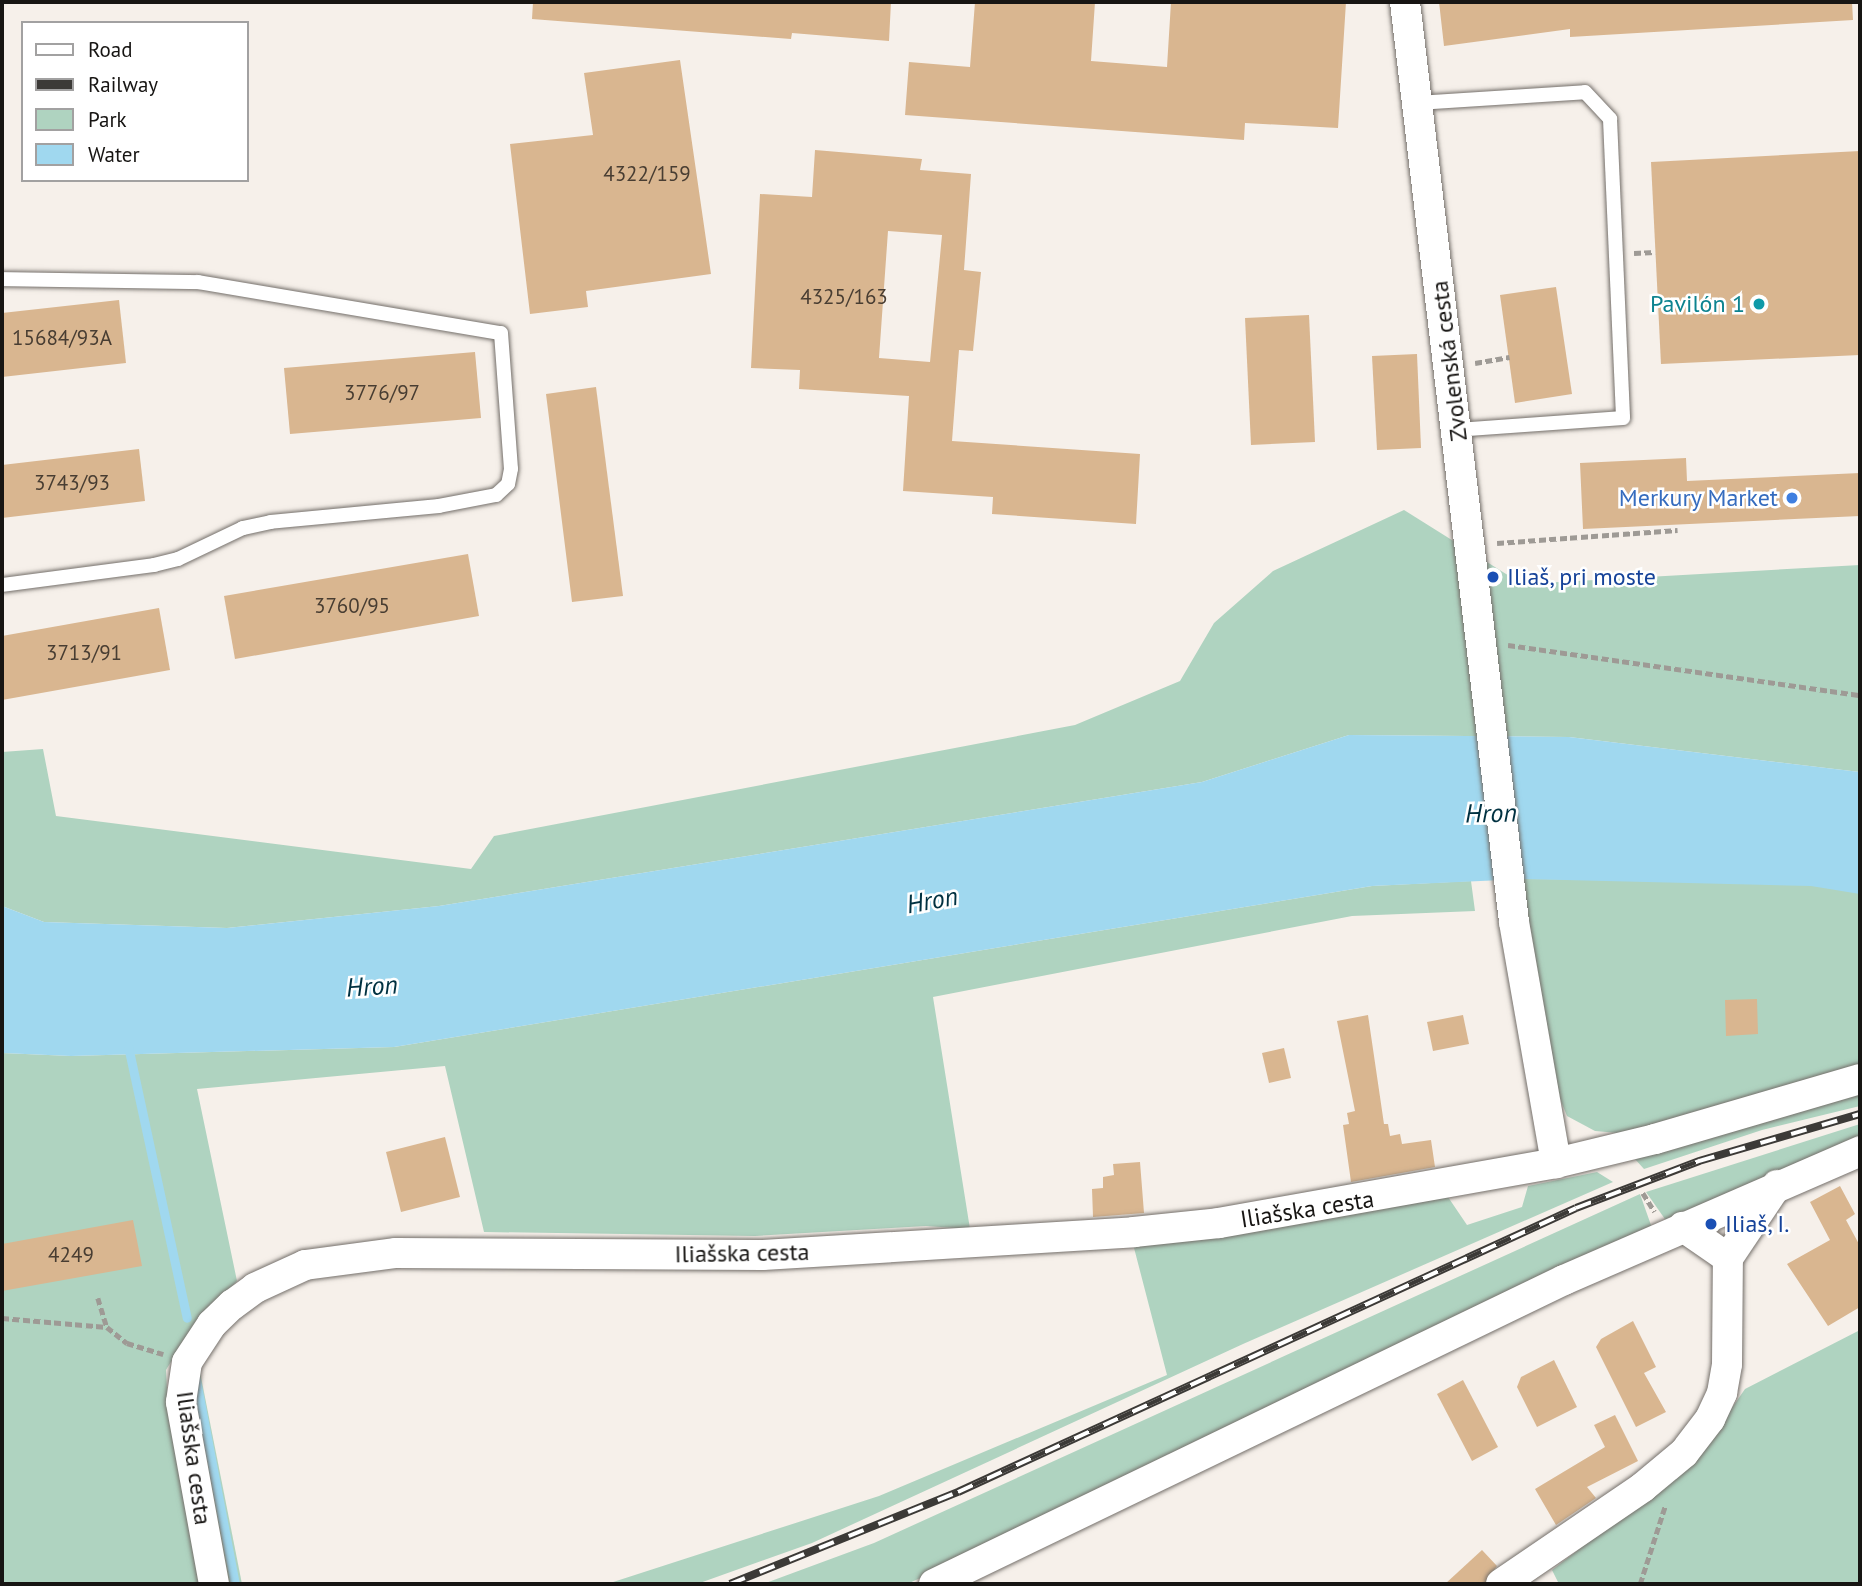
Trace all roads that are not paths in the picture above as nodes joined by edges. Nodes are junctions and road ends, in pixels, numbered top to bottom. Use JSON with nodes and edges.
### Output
{"nodes":[{"id":1,"x":1405,"y":2,"type":"edge"},
{"id":2,"x":1417,"y":103,"type":"junction"},
{"id":3,"x":2,"y":279,"type":"edge"},
{"id":4,"x":1457,"y":429,"type":"junction"},
{"id":5,"x":2,"y":585,"type":"edge"},
{"id":6,"x":1860,"y":1079,"type":"edge"},
{"id":7,"x":1860,"y":1151,"type":"edge"},
{"id":8,"x":1556,"y":1163,"type":"junction"},
{"id":9,"x":1777,"y":1185,"type":"junction"},
{"id":10,"x":1683,"y":1227,"type":"junction"},
{"id":11,"x":1728,"y":1258,"type":"junction"},
{"id":12,"x":214,"y":1584,"type":"edge"},
{"id":13,"x":934,"y":1584,"type":"edge"},
{"id":14,"x":1501,"y":1584,"type":"edge"}],
"edges":[{"from":1,"to":2,"type":"street","name":"Zvolenská cesta"},
{"from":2,"to":4,"type":"street","name":"Zvolenská cesta"},
{"from":2,"to":4,"type":"lane"},
{"from":3,"to":5,"type":"lane"},
{"from":4,"to":8,"type":"street","name":"Zvolenská cesta"},
{"from":6,"to":8,"type":"street","name":"Iliašska cesta"},
{"from":7,"to":9,"type":"street"},
{"from":8,"to":12,"type":"street","name":"Iliašska cesta"},
{"from":9,"to":10,"type":"street"},
{"from":9,"to":11,"type":"street"},
{"from":10,"to":11,"type":"street"},
{"from":10,"to":13,"type":"street"},
{"from":11,"to":14,"type":"street"}]}
